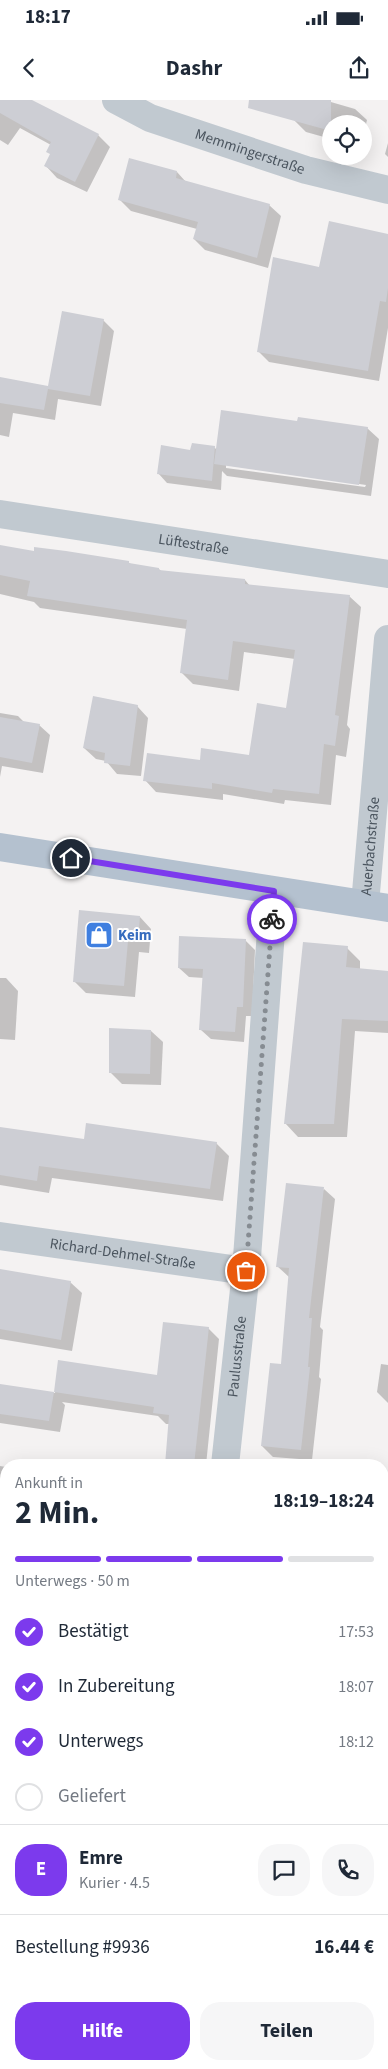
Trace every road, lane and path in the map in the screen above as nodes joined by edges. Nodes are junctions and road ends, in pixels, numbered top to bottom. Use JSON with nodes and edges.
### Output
{"nodes":[{"id":1,"x":116,"y":100,"type":"edge"},
{"id":2,"x":388,"y":190,"type":"edge"},
{"id":3,"x":0,"y":514,"type":"edge"},
{"id":4,"x":388,"y":574,"type":"edge"},
{"id":5,"x":388,"y":639,"type":"edge"},
{"id":6,"x":0,"y":847,"type":"edge"},
{"id":7,"x":274,"y":891,"type":"junction"},
{"id":8,"x":376,"y":906,"type":"edge"},
{"id":9,"x":0,"y":1236,"type":"edge"},
{"id":10,"x":246,"y":1271,"type":"junction"},
{"id":11,"x":226,"y":1459,"type":"edge"}],
"edges":[{"from":1,"to":2,"type":"street","name":"Memmingerstraße"},
{"from":3,"to":4,"type":"street","name":"Lüftestraße"},
{"from":5,"to":8,"type":"street","name":"Auerbachstraße"},
{"from":6,"to":7,"type":"main road"},
{"from":7,"to":8,"type":"main road"},
{"from":7,"to":10,"type":"street","name":"Paulusstraße"},
{"from":9,"to":10,"type":"street","name":"Richard-Dehmel-Straße"},
{"from":10,"to":11,"type":"street","name":"Paulusstraße"}]}
